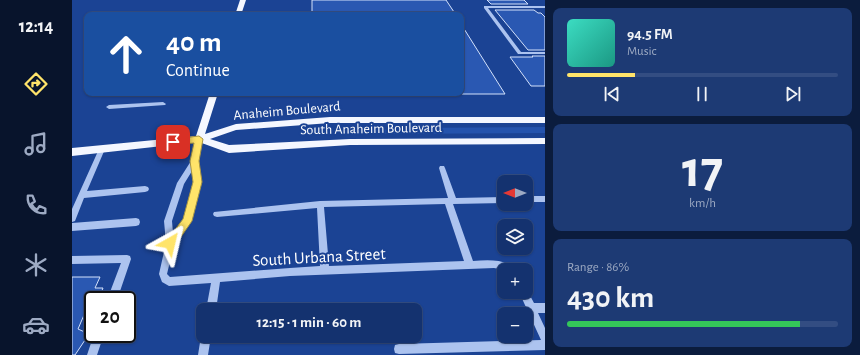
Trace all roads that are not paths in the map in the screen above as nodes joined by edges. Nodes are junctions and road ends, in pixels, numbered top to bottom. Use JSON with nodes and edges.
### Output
{"nodes":[{"id":1,"x":242,"y":0,"type":"edge"},
{"id":2,"x":545,"y":7,"type":"edge"},
{"id":3,"x":239,"y":12,"type":"edge"},
{"id":4,"x":545,"y":53,"type":"edge"},
{"id":5,"x":213,"y":96,"type":"edge"},
{"id":6,"x":163,"y":104,"type":"dead end"},
{"id":7,"x":109,"y":107,"type":"dead end"},
{"id":8,"x":387,"y":119,"type":"joint"},
{"id":9,"x":545,"y":120,"type":"edge"},
{"id":10,"x":199,"y":139,"type":"junction"},
{"id":11,"x":545,"y":141,"type":"edge"},
{"id":12,"x":102,"y":149,"type":"junction"},
{"id":13,"x":72,"y":152,"type":"edge"},
{"id":14,"x":194,"y":161,"type":"junction"},
{"id":15,"x":442,"y":168,"type":"dead end"},
{"id":16,"x":145,"y":189,"type":"dead end"},
{"id":17,"x":83,"y":195,"type":"junction"},
{"id":18,"x":533,"y":199,"type":"edge"},
{"id":19,"x":545,"y":199,"type":"edge"},
{"id":20,"x":497,"y":200,"type":"edge"},
{"id":21,"x":451,"y":201,"type":"junction"},
{"id":22,"x":320,"y":204,"type":"junction"},
{"id":23,"x":217,"y":214,"type":"dead end"},
{"id":24,"x":72,"y":218,"type":"edge"},
{"id":25,"x":136,"y":222,"type":"dead end"},
{"id":26,"x":72,"y":227,"type":"edge"},
{"id":27,"x":170,"y":243,"type":"junction"},
{"id":28,"x":72,"y":260,"type":"edge"},
{"id":29,"x":470,"y":265,"type":"junction"},
{"id":30,"x":497,"y":266,"type":"edge"},
{"id":31,"x":325,"y":270,"type":"junction"},
{"id":32,"x":216,"y":279,"type":"junction"},
{"id":33,"x":115,"y":291,"type":"edge"},
{"id":34,"x":212,"y":303,"type":"edge"},
{"id":35,"x":533,"y":308,"type":"edge"},
{"id":36,"x":545,"y":308,"type":"edge"},
{"id":37,"x":533,"y":312,"type":"edge"},
{"id":38,"x":545,"y":339,"type":"edge"},
{"id":39,"x":96,"y":343,"type":"edge"},
{"id":40,"x":205,"y":343,"type":"edge"},
{"id":41,"x":545,"y":345,"type":"edge"},
{"id":42,"x":399,"y":349,"type":"dead end"},
{"id":43,"x":92,"y":355,"type":"edge"},
{"id":44,"x":203,"y":355,"type":"edge"}],
"edges":[{"from":1,"to":3,"type":"main road"},
{"from":2,"to":4,"type":"lane"},
{"from":5,"to":10,"type":"main road"},
{"from":6,"to":7,"type":"lane"},
{"from":8,"to":9,"type":"main road","name":"South Anaheim Boulevard"},
{"from":8,"to":10,"type":"main road","name":"Anaheim Boulevard"},
{"from":10,"to":11,"type":"main road","name":"South Anaheim Boulevard"},
{"from":10,"to":12,"type":"main road","name":"Anaheim Boulevard"},
{"from":10,"to":14,"type":"lane"},
{"from":12,"to":13,"type":"main road","name":"Anaheim Boulevard"},
{"from":12,"to":17,"type":"lane"},
{"from":14,"to":27,"type":"lane","name":"South Urbana Street"},
{"from":14,"to":27,"type":"lane","name":"South Urbana Street"},
{"from":15,"to":21,"type":"lane"},
{"from":16,"to":17,"type":"lane"},
{"from":17,"to":24,"type":"lane"},
{"from":18,"to":19,"type":"lane"},
{"from":20,"to":21,"type":"lane"},
{"from":21,"to":22,"type":"lane"},
{"from":21,"to":29,"type":"lane"},
{"from":22,"to":23,"type":"lane"},
{"from":22,"to":31,"type":"lane"},
{"from":25,"to":26,"type":"lane"},
{"from":27,"to":32,"type":"lane","name":"South Urbana Street"},
{"from":28,"to":33,"type":"lane"},
{"from":29,"to":30,"type":"lane","name":"South Urbana Street"},
{"from":29,"to":31,"type":"lane","name":"South Urbana Street"},
{"from":31,"to":32,"type":"lane","name":"South Urbana Street"},
{"from":32,"to":34,"type":"lane"},
{"from":35,"to":36,"type":"lane"},
{"from":37,"to":38,"type":"lane"},
{"from":39,"to":43,"type":"lane"},
{"from":40,"to":44,"type":"lane"},
{"from":41,"to":42,"type":"lane"}]}
